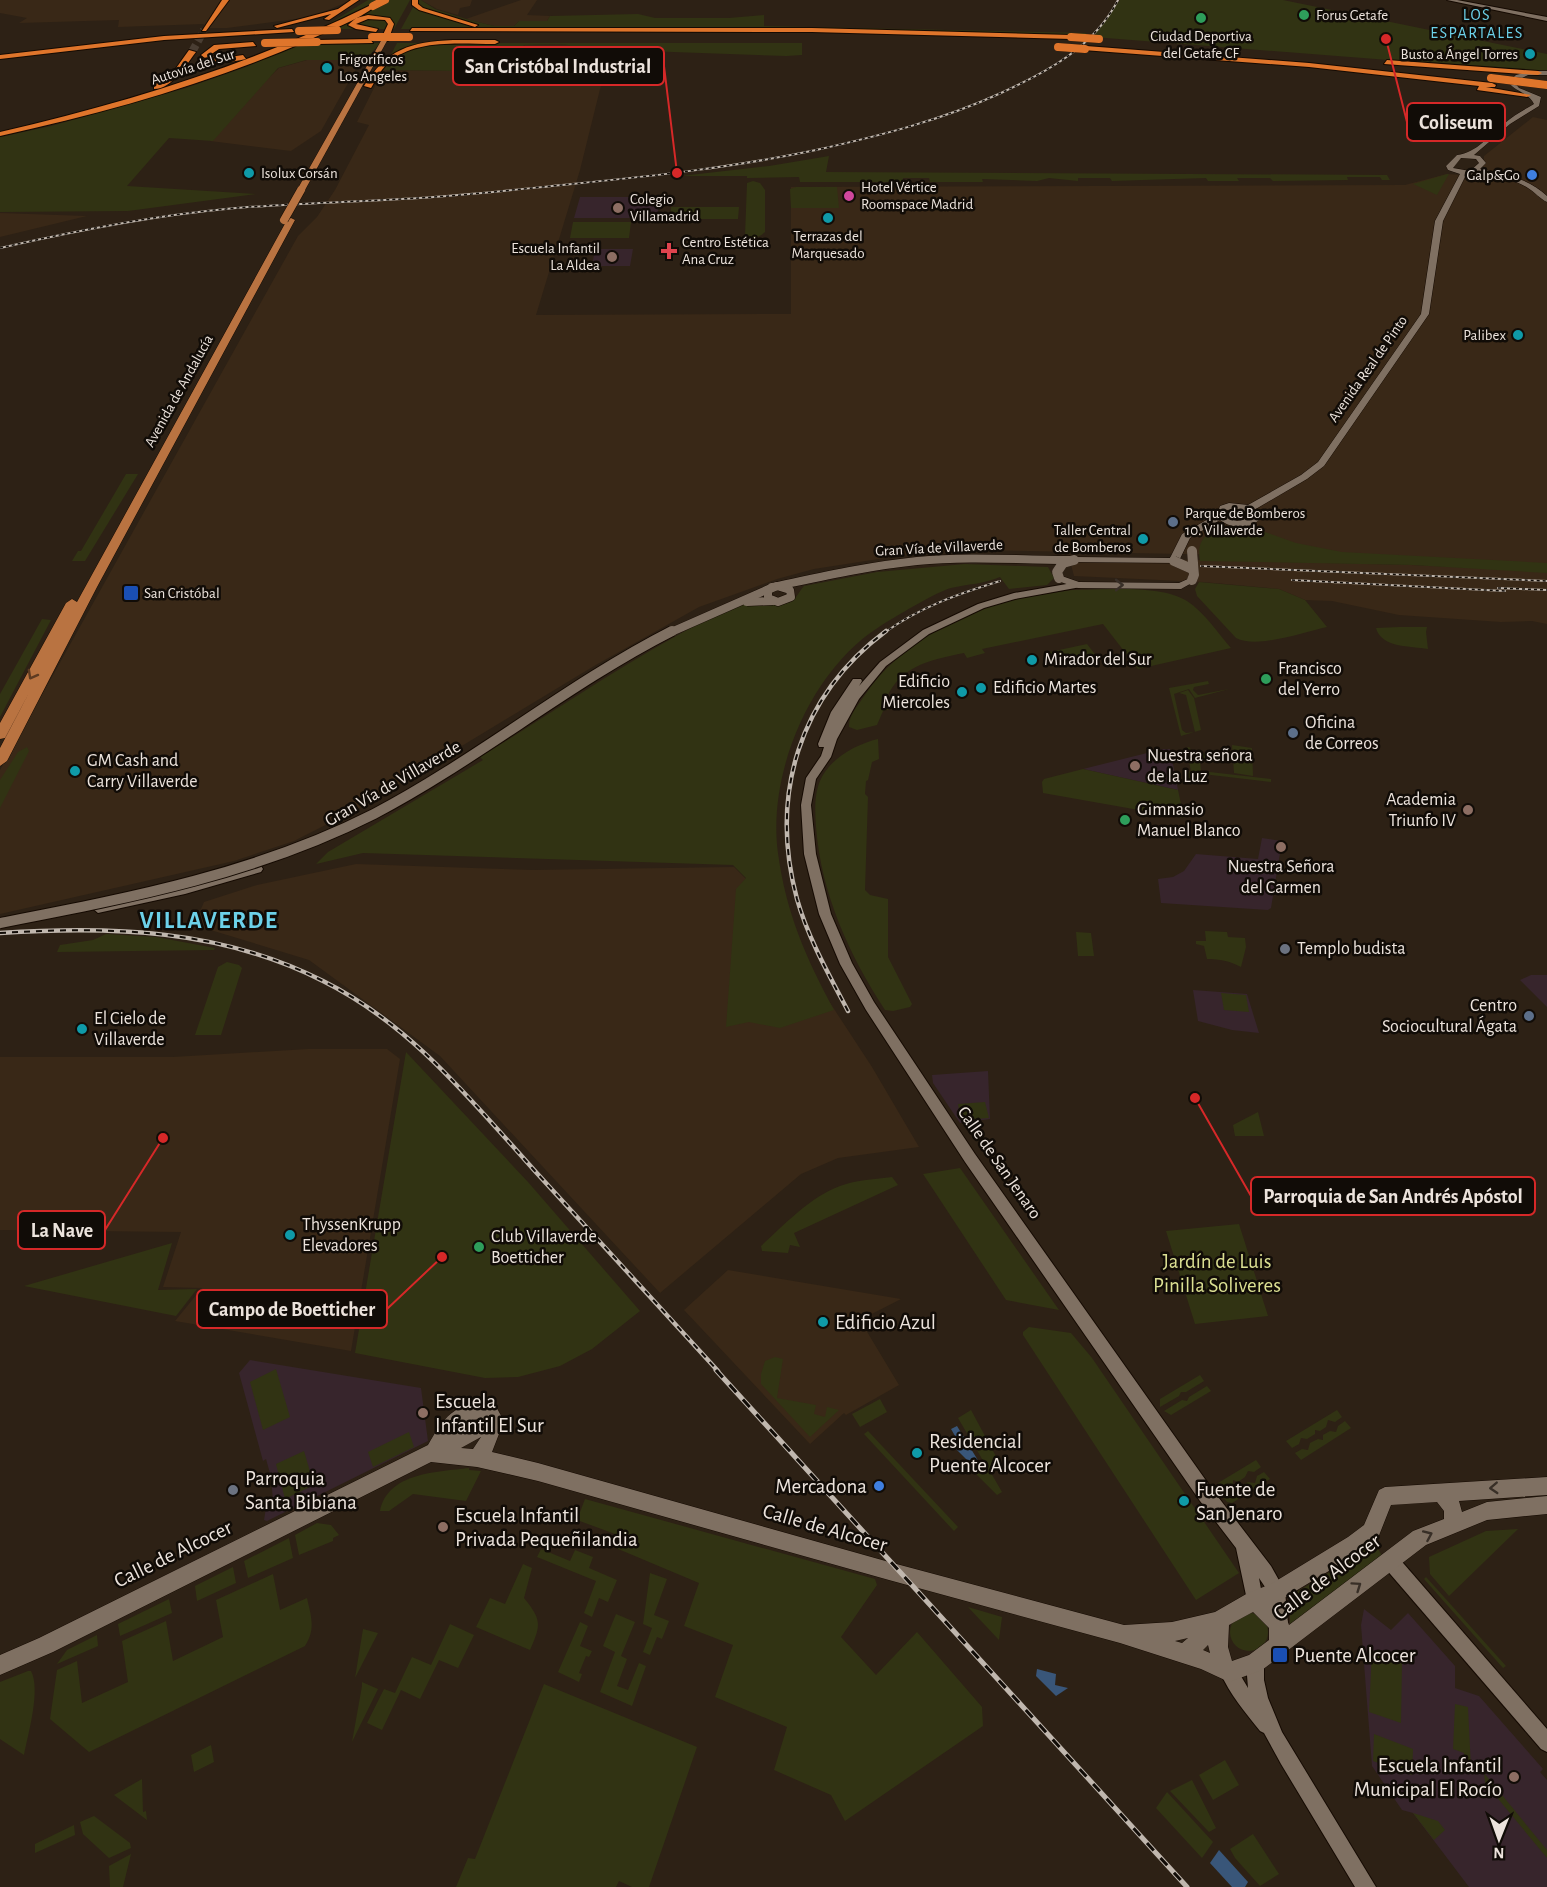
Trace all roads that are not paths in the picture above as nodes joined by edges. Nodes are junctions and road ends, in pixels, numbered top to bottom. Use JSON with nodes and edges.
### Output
{"nodes":[{"id":1,"x":226,"y":0,"type":"edge"},
{"id":2,"x":356,"y":0,"type":"edge"},
{"id":3,"x":365,"y":0,"type":"edge"},
{"id":4,"x":383,"y":0,"type":"edge"},
{"id":5,"x":413,"y":0,"type":"edge"},
{"id":6,"x":1449,"y":0,"type":"edge"},
{"id":7,"x":1456,"y":0,"type":"edge"},
{"id":8,"x":406,"y":10,"type":"dead end"},
{"id":9,"x":415,"y":18,"type":"dead end"},
{"id":10,"x":1547,"y":19,"type":"edge"},
{"id":11,"x":401,"y":20,"type":"dead end"},
{"id":12,"x":204,"y":30,"type":"tunnel mouth"},
{"id":13,"x":700,"y":30,"type":"junction"},
{"id":14,"x":777,"y":30,"type":"junction"},
{"id":15,"x":196,"y":36,"type":"junction"},
{"id":16,"x":327,"y":36,"type":"junction"},
{"id":17,"x":373,"y":36,"type":"junction"},
{"id":18,"x":410,"y":36,"type":"junction"},
{"id":19,"x":720,"y":36,"type":"junction"},
{"id":20,"x":279,"y":37,"type":"junction"},
{"id":21,"x":972,"y":38,"type":"junction"},
{"id":22,"x":388,"y":39,"type":"junction"},
{"id":23,"x":624,"y":39,"type":"dead end"},
{"id":24,"x":1108,"y":39,"type":"dead end"},
{"id":25,"x":920,"y":42,"type":"dead end"},
{"id":26,"x":940,"y":42,"type":"dead end"},
{"id":27,"x":265,"y":43,"type":"junction"},
{"id":28,"x":1064,"y":43,"type":"junction"},
{"id":29,"x":1091,"y":44,"type":"junction"},
{"id":30,"x":206,"y":45,"type":"dead end"},
{"id":31,"x":1048,"y":47,"type":"dead end"},
{"id":32,"x":190,"y":48,"type":"tunnel mouth"},
{"id":33,"x":1329,"y":60,"type":"junction"},
{"id":34,"x":1376,"y":61,"type":"dead end"},
{"id":35,"x":0,"y":62,"type":"edge"},
{"id":36,"x":1387,"y":62,"type":"junction"},
{"id":37,"x":1352,"y":69,"type":"junction"},
{"id":38,"x":1471,"y":71,"type":"junction"},
{"id":39,"x":1491,"y":79,"type":"junction"},
{"id":40,"x":1545,"y":80,"type":"edge"},
{"id":41,"x":368,"y":86,"type":"dead end"},
{"id":42,"x":1529,"y":95,"type":"junction"},
{"id":43,"x":1546,"y":102,"type":"edge"},
{"id":44,"x":44,"y":121,"type":"junction"},
{"id":45,"x":0,"y":132,"type":"edge"},
{"id":46,"x":1467,"y":156,"type":"junction"},
{"id":47,"x":1478,"y":157,"type":"junction"},
{"id":48,"x":1479,"y":169,"type":"junction"},
{"id":49,"x":1456,"y":172,"type":"junction"},
{"id":50,"x":1466,"y":173,"type":"junction"},
{"id":51,"x":1547,"y":191,"type":"edge"},
{"id":52,"x":1547,"y":200,"type":"edge"},
{"id":53,"x":288,"y":220,"type":"junction"},
{"id":54,"x":1246,"y":508,"type":"junction"},
{"id":55,"x":1221,"y":514,"type":"junction"},
{"id":56,"x":1231,"y":523,"type":"junction"},
{"id":57,"x":1074,"y":560,"type":"junction"},
{"id":58,"x":1174,"y":561,"type":"junction"},
{"id":59,"x":1192,"y":569,"type":"junction"},
{"id":60,"x":1058,"y":575,"type":"junction"},
{"id":61,"x":1078,"y":585,"type":"junction"},
{"id":62,"x":772,"y":588,"type":"junction"},
{"id":63,"x":792,"y":594,"type":"junction"},
{"id":64,"x":1013,"y":594,"type":"junction"},
{"id":65,"x":773,"y":601,"type":"junction"},
{"id":66,"x":0,"y":735,"type":"edge"},
{"id":67,"x":0,"y":761,"type":"edge"},
{"id":68,"x":0,"y":922,"type":"edge"},
{"id":69,"x":0,"y":928,"type":"edge"},
{"id":70,"x":494,"y":1428,"type":"junction"},
{"id":71,"x":433,"y":1454,"type":"junction"},
{"id":72,"x":477,"y":1458,"type":"junction"},
{"id":73,"x":519,"y":1467,"type":"junction"},
{"id":74,"x":1547,"y":1486,"type":"edge"},
{"id":75,"x":1440,"y":1491,"type":"junction"},
{"id":76,"x":1547,"y":1505,"type":"edge"},
{"id":77,"x":1454,"y":1524,"type":"junction"},
{"id":78,"x":1243,"y":1546,"type":"junction"},
{"id":79,"x":1397,"y":1556,"type":"junction"},
{"id":80,"x":1277,"y":1591,"type":"junction"},
{"id":81,"x":1255,"y":1600,"type":"junction"},
{"id":82,"x":1220,"y":1620,"type":"junction"},
{"id":83,"x":1120,"y":1633,"type":"junction"},
{"id":84,"x":1279,"y":1633,"type":"junction"},
{"id":85,"x":1185,"y":1655,"type":"junction"},
{"id":86,"x":1255,"y":1663,"type":"junction"},
{"id":87,"x":0,"y":1665,"type":"edge"},
{"id":88,"x":1226,"y":1670,"type":"junction"},
{"id":89,"x":1278,"y":1740,"type":"junction"},
{"id":90,"x":1547,"y":1743,"type":"edge"},
{"id":91,"x":1366,"y":1887,"type":"edge"}],
"edges":[{"from":1,"to":12,"type":"highway"},
{"from":2,"to":15,"type":"highway"},
{"from":2,"to":27,"type":"highway"},
{"from":3,"to":44,"type":"highway","name":"Autovía del Sur"},
{"from":4,"to":22,"type":"highway"},
{"from":4,"to":45,"type":"highway","name":"Autovía del Sur","bridge":true},
{"from":5,"to":8,"type":"highway"},
{"from":5,"to":13,"type":"highway"},
{"from":6,"to":10,"type":"street"},
{"from":7,"to":10,"type":"street"},
{"from":9,"to":18,"type":"highway"},
{"from":11,"to":22,"type":"highway"},
{"from":13,"to":14,"type":"highway"},
{"from":13,"to":18,"type":"highway"},
{"from":14,"to":21,"type":"highway"},
{"from":14,"to":28,"type":"highway"},
{"from":15,"to":16,"type":"highway","bridge":true},
{"from":15,"to":35,"type":"highway"},
{"from":16,"to":17,"type":"highway"},
{"from":16,"to":17,"type":"highway"},
{"from":16,"to":20,"type":"highway"},
{"from":16,"to":27,"type":"highway","bridge":true},
{"from":17,"to":18,"type":"highway","bridge":true},
{"from":17,"to":18,"type":"highway"},
{"from":17,"to":22,"type":"highway"},
{"from":18,"to":19,"type":"highway"},
{"from":18,"to":21,"type":"highway"},
{"from":18,"to":41,"type":"highway"},
{"from":19,"to":21,"type":"highway"},
{"from":19,"to":23,"type":"highway"},
{"from":20,"to":35,"type":"highway"},
{"from":20,"to":35,"type":"highway"},
{"from":21,"to":28,"type":"highway"},
{"from":22,"to":53,"type":"main road","name":"Avenida de Andalucía","bridge":true},
{"from":24,"to":29,"type":"highway"},
{"from":25,"to":26,"type":"highway"},
{"from":27,"to":30,"type":"highway"},
{"from":28,"to":29,"type":"highway","bridge":true},
{"from":28,"to":29,"type":"highway","bridge":true},
{"from":28,"to":31,"type":"highway"},
{"from":29,"to":33,"type":"highway"},
{"from":29,"to":37,"type":"highway"},
{"from":29,"to":39,"type":"highway"},
{"from":32,"to":44,"type":"highway"},
{"from":33,"to":38,"type":"highway"},
{"from":33,"to":39,"type":"highway"},
{"from":34,"to":36,"type":"highway"},
{"from":36,"to":38,"type":"highway"},
{"from":36,"to":40,"type":"highway"},
{"from":37,"to":39,"type":"highway"},
{"from":37,"to":42,"type":"highway"},
{"from":38,"to":39,"type":"highway"},
{"from":39,"to":40,"type":"highway"},
{"from":40,"to":42,"type":"main road"},
{"from":42,"to":43,"type":"main road"},
{"from":42,"to":46,"type":"main road"},
{"from":43,"to":47,"type":"main road"},
{"from":44,"to":45,"type":"highway","name":"Autovía del Sur"},
{"from":46,"to":47,"type":"main road"},
{"from":46,"to":49,"type":"main road","name":"Avenida Real de Pinto"},
{"from":47,"to":48,"type":"main road"},
{"from":48,"to":50,"type":"main road"},
{"from":48,"to":51,"type":"main road"},
{"from":48,"to":52,"type":"main road"},
{"from":49,"to":50,"type":"main road"},
{"from":49,"to":54,"type":"main road","name":"Avenida Real de Pinto"},
{"from":50,"to":54,"type":"main road","name":"Avenida Real de Pinto"},
{"from":53,"to":66,"type":"main road","name":"Avenida de Andalucía","one_way":true},
{"from":53,"to":67,"type":"main road","name":"Avenida de Andalucía"},
{"from":54,"to":55,"type":"main road"},
{"from":54,"to":56,"type":"main road"},
{"from":55,"to":56,"type":"main road"},
{"from":55,"to":58,"type":"main road"},
{"from":56,"to":59,"type":"main road","bridge":true},
{"from":57,"to":58,"type":"main road","name":"Gran Vía de Villaverde"},
{"from":57,"to":60,"type":"main road","bridge":true},
{"from":57,"to":62,"type":"street","name":"Gran Vía de Villaverde","bridge":true},
{"from":58,"to":59,"type":"main road","name":"Gran Vía de Villaverde","bridge":true},
{"from":61,"to":59,"type":"main road","name":"Gran Vía de Villaverde","one_way":true,"bridge":true},
{"from":60,"to":61,"type":"main road","name":"Gran Vía de Villaverde"},
{"from":60,"to":63,"type":"street","name":"Gran Vía de Villaverde","bridge":true},
{"from":60,"to":64,"type":"street","name":"Calle de San Jenaro"},
{"from":61,"to":64,"type":"street","name":"Calle de San Jenaro"},
{"from":62,"to":63,"type":"street","bridge":true},
{"from":62,"to":65,"type":"street","bridge":true},
{"from":62,"to":68,"type":"street","name":"Gran Vía de Villaverde","bridge":true},
{"from":63,"to":65,"type":"street","name":"Gran Vía de Villaverde","bridge":true},
{"from":64,"to":78,"type":"street","name":"Calle de San Jenaro"},
{"from":65,"to":69,"type":"street","name":"Gran Vía de Villaverde","bridge":true},
{"from":70,"to":71,"type":"main road","name":"Calle de Alcocer"},
{"from":70,"to":72,"type":"main road"},
{"from":70,"to":73,"type":"main road","name":"Calle de Alcocer"},
{"from":71,"to":72,"type":"main road","name":"Calle de Alcocer"},
{"from":71,"to":87,"type":"main road","name":"Calle de Alcocer"},
{"from":72,"to":73,"type":"main road","name":"Calle de Alcocer"},
{"from":73,"to":83,"type":"main road","name":"Calle de Alcocer"},
{"from":74,"to":75,"type":"main road","one_way":true},
{"from":75,"to":77,"type":"main road"},
{"from":75,"to":80,"type":"main road","name":"Calle de Alcocer"},
{"from":76,"to":77,"type":"main road","name":"Calle de Alcocer"},
{"from":79,"to":77,"type":"main road","name":"Calle de Alcocer","one_way":true},
{"from":78,"to":80,"type":"street","name":"Calle de San Jenaro"},
{"from":78,"to":81,"type":"street","name":"Calle de San Jenaro"},
{"from":84,"to":79,"type":"main road","name":"Calle de Alcocer","one_way":true},
{"from":79,"to":90,"type":"street"},
{"from":80,"to":81,"type":"main road","name":"Calle de Alcocer"},
{"from":80,"to":84,"type":"street","name":"Calle de Alcocer"},
{"from":81,"to":82,"type":"main road","name":"Calle de Alcocer"},
{"from":81,"to":84,"type":"main road","name":"Calle de Alcocer"},
{"from":82,"to":83,"type":"main road","name":"Calle de Alcocer"},
{"from":82,"to":85,"type":"main road","name":"Calle de Alcocer"},
{"from":82,"to":88,"type":"main road"},
{"from":83,"to":85,"type":"main road","name":"Calle de Alcocer"},
{"from":84,"to":86,"type":"main road","name":"Calle de Alcocer"},
{"from":85,"to":88,"type":"main road","name":"Calle de Alcocer"},
{"from":86,"to":88,"type":"main road","name":"Calle de Alcocer"},
{"from":86,"to":89,"type":"street"},
{"from":88,"to":89,"type":"street"},
{"from":89,"to":91,"type":"street"}]}
